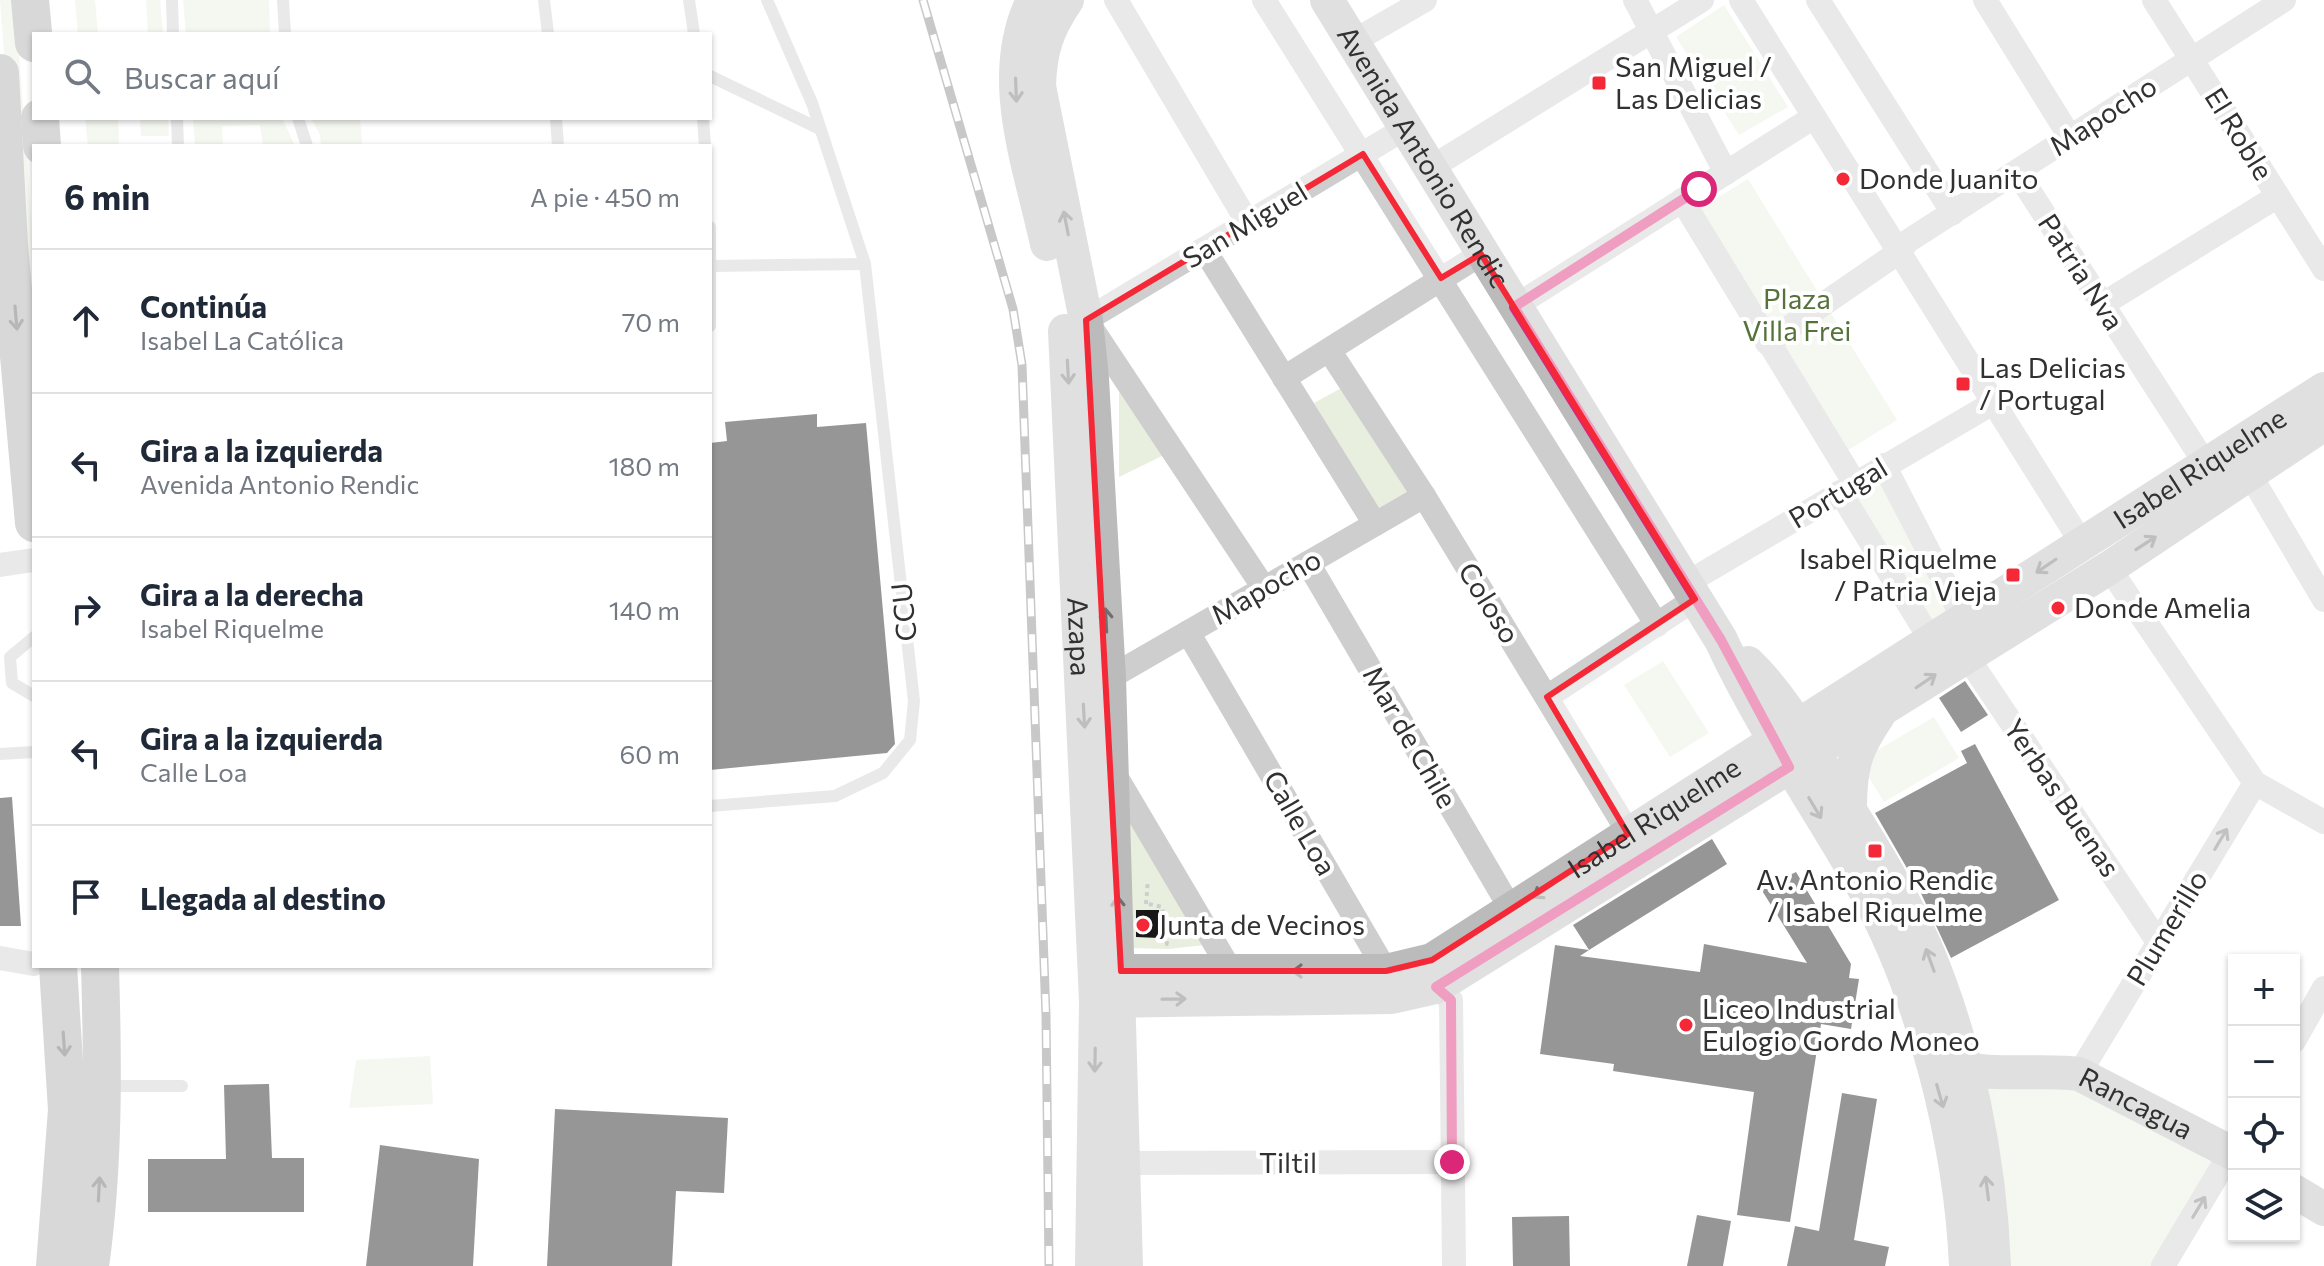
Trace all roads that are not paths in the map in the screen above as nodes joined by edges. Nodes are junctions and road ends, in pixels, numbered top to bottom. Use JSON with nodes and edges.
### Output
{"nodes":[{"id":1,"x":30,"y":0,"type":"edge"},
{"id":2,"x":172,"y":0,"type":"edge"},
{"id":3,"x":283,"y":0,"type":"edge"},
{"id":4,"x":544,"y":0,"type":"edge"},
{"id":5,"x":689,"y":0,"type":"edge"},
{"id":6,"x":767,"y":0,"type":"edge"},
{"id":7,"x":1116,"y":0,"type":"edge"},
{"id":8,"x":1264,"y":0,"type":"edge"},
{"id":9,"x":1327,"y":0,"type":"edge"},
{"id":10,"x":1425,"y":0,"type":"edge"},
{"id":11,"x":1635,"y":0,"type":"edge"},
{"id":12,"x":1702,"y":0,"type":"edge"},
{"id":13,"x":1741,"y":0,"type":"edge"},
{"id":14,"x":1818,"y":0,"type":"edge"},
{"id":15,"x":1985,"y":0,"type":"edge"},
{"id":16,"x":2154,"y":0,"type":"edge"},
{"id":17,"x":2284,"y":0,"type":"edge"},
{"id":18,"x":1044,"y":10,"type":"edge"},
{"id":19,"x":1652,"y":31,"type":"junction"},
{"id":20,"x":33,"y":32,"type":"edge"},
{"id":21,"x":173,"y":32,"type":"edge"},
{"id":22,"x":285,"y":32,"type":"edge"},
{"id":23,"x":548,"y":32,"type":"edge"},
{"id":24,"x":694,"y":32,"type":"edge"},
{"id":25,"x":1354,"y":41,"type":"junction"},
{"id":26,"x":2192,"y":59,"type":"junction"},
{"id":27,"x":0,"y":73,"type":"edge"},
{"id":28,"x":712,"y":77,"type":"edge"},
{"id":29,"x":1814,"y":117,"type":"junction"},
{"id":30,"x":177,"y":120,"type":"edge"},
{"id":31,"x":299,"y":120,"type":"edge"},
{"id":32,"x":556,"y":120,"type":"edge"},
{"id":33,"x":703,"y":120,"type":"edge"},
{"id":34,"x":820,"y":129,"type":"junction"},
{"id":35,"x":1404,"y":129,"type":"junction"},
{"id":36,"x":2070,"y":137,"type":"junction"},
{"id":37,"x":178,"y":144,"type":"edge"},
{"id":38,"x":306,"y":144,"type":"edge"},
{"id":39,"x":558,"y":144,"type":"edge"},
{"id":40,"x":705,"y":144,"type":"edge"},
{"id":41,"x":1363,"y":154,"type":"junction"},
{"id":42,"x":1429,"y":169,"type":"junction"},
{"id":43,"x":2017,"y":172,"type":"junction"},
{"id":44,"x":1726,"y":173,"type":"junction"},
{"id":45,"x":2278,"y":196,"type":"junction"},
{"id":46,"x":1682,"y":200,"type":"junction"},
{"id":47,"x":1953,"y":213,"type":"junction"},
{"id":48,"x":1248,"y":223,"type":"junction"},
{"id":49,"x":4,"y":246,"type":"edge"},
{"id":50,"x":1204,"y":249,"type":"junction"},
{"id":51,"x":1899,"y":252,"type":"junction"},
{"id":52,"x":1481,"y":254,"type":"junction"},
{"id":53,"x":865,"y":264,"type":"junction"},
{"id":54,"x":712,"y":266,"type":"edge"},
{"id":55,"x":2324,"y":269,"type":"edge"},
{"id":56,"x":1441,"y":278,"type":"junction"},
{"id":57,"x":2103,"y":304,"type":"junction"},
{"id":58,"x":1514,"y":307,"type":"junction"},
{"id":59,"x":1086,"y":320,"type":"junction"},
{"id":60,"x":1767,"y":343,"type":"junction"},
{"id":61,"x":1329,"y":350,"type":"junction"},
{"id":62,"x":1284,"y":378,"type":"junction"},
{"id":63,"x":2324,"y":389,"type":"edge"},
{"id":64,"x":1993,"y":403,"type":"junction"},
{"id":65,"x":2324,"y":424,"type":"edge"},
{"id":66,"x":1884,"y":465,"type":"junction"},
{"id":67,"x":2229,"y":469,"type":"junction"},
{"id":68,"x":1847,"y":487,"type":"junction"},
{"id":69,"x":1424,"y":496,"type":"junction"},
{"id":70,"x":32,"y":505,"type":"edge"},
{"id":71,"x":1375,"y":524,"type":"junction"},
{"id":72,"x":2081,"y":542,"type":"junction"},
{"id":73,"x":32,"y":560,"type":"edge"},
{"id":74,"x":1308,"y":563,"type":"junction"},
{"id":75,"x":0,"y":565,"type":"edge"},
{"id":76,"x":2109,"y":568,"type":"junction"},
{"id":77,"x":1264,"y":588,"type":"junction"},
{"id":78,"x":1690,"y":592,"type":"junction"},
{"id":79,"x":2324,"y":600,"type":"edge"},
{"id":80,"x":1657,"y":625,"type":"junction"},
{"id":81,"x":1188,"y":632,"type":"junction"},
{"id":82,"x":1965,"y":638,"type":"junction"},
{"id":83,"x":32,"y":639,"type":"edge"},
{"id":84,"x":1932,"y":642,"type":"junction"},
{"id":85,"x":1109,"y":678,"type":"junction"},
{"id":86,"x":32,"y":695,"type":"edge"},
{"id":87,"x":1547,"y":697,"type":"junction"},
{"id":88,"x":1883,"y":709,"type":"junction"},
{"id":89,"x":1794,"y":747,"type":"junction"},
{"id":90,"x":32,"y":752,"type":"edge"},
{"id":91,"x":0,"y":754,"type":"edge"},
{"id":92,"x":1112,"y":769,"type":"junction"},
{"id":93,"x":2255,"y":783,"type":"junction"},
{"id":94,"x":712,"y":806,"type":"edge"},
{"id":95,"x":1850,"y":808,"type":"junction"},
{"id":96,"x":2324,"y":822,"type":"edge"},
{"id":97,"x":1637,"y":846,"type":"junction"},
{"id":98,"x":1512,"y":911,"type":"junction"},
{"id":99,"x":2158,"y":942,"type":"junction"},
{"id":100,"x":0,"y":958,"type":"edge"},
{"id":101,"x":32,"y":964,"type":"edge"},
{"id":102,"x":48,"y":968,"type":"edge"},
{"id":103,"x":100,"y":968,"type":"edge"},
{"id":104,"x":1231,"y":971,"type":"junction"},
{"id":105,"x":1386,"y":971,"type":"junction"},
{"id":106,"x":1108,"y":986,"type":"junction"},
{"id":107,"x":1436,"y":987,"type":"junction"},
{"id":108,"x":2324,"y":988,"type":"edge"},
{"id":109,"x":1920,"y":1026,"type":"junction"},
{"id":110,"x":2300,"y":1030,"type":"edge"},
{"id":111,"x":1956,"y":1034,"type":"junction"},
{"id":112,"x":2035,"y":1069,"type":"junction"},
{"id":113,"x":1965,"y":1070,"type":"junction"},
{"id":114,"x":2079,"y":1074,"type":"junction"},
{"id":115,"x":103,"y":1086,"type":"junction"},
{"id":116,"x":182,"y":1086,"type":"dead end"},
{"id":117,"x":2228,"y":1148,"type":"edge"},
{"id":118,"x":2228,"y":1159,"type":"edge"},
{"id":119,"x":1452,"y":1162,"type":"junction"},
{"id":120,"x":1125,"y":1163,"type":"junction"},
{"id":121,"x":2300,"y":1195,"type":"edge"},
{"id":122,"x":2324,"y":1209,"type":"edge"},
{"id":123,"x":55,"y":1266,"type":"edge"},
{"id":124,"x":90,"y":1266,"type":"edge"},
{"id":125,"x":1092,"y":1266,"type":"edge"},
{"id":126,"x":1126,"y":1266,"type":"edge"},
{"id":127,"x":1454,"y":1266,"type":"edge"},
{"id":128,"x":1966,"y":1266,"type":"edge"},
{"id":129,"x":1994,"y":1266,"type":"edge"},
{"id":130,"x":2163,"y":1266,"type":"edge"}],
"edges":[{"from":1,"to":20,"type":"main road"},
{"from":2,"to":21,"type":"lane"},
{"from":3,"to":22,"type":"lane"},
{"from":4,"to":23,"type":"lane"},
{"from":5,"to":24,"type":"lane"},
{"from":6,"to":34,"type":"lane","name":"CCU"},
{"from":7,"to":48,"type":"street"},
{"from":8,"to":41,"type":"street","name":"Avenida Antonio Rendic"},
{"from":9,"to":25,"type":"street","name":"Avenida Antonio Rendic"},
{"from":10,"to":25,"type":"street"},
{"from":11,"to":19,"type":"street"},
{"from":12,"to":19,"type":"street"},
{"from":13,"to":29,"type":"street"},
{"from":14,"to":47,"type":"street"},
{"from":15,"to":36,"type":"street"},
{"from":16,"to":26,"type":"street","name":"El Roble"},
{"from":17,"to":26,"type":"street","name":"Mapocho"},
{"from":59,"to":18,"type":"street","name":"Azapa","one_way":true},
{"from":18,"to":106,"type":"street","name":"Azapa","one_way":true},
{"from":19,"to":42,"type":"street"},
{"from":19,"to":44,"type":"street"},
{"from":25,"to":35,"type":"street","name":"Avenida Antonio Rendic"},
{"from":26,"to":36,"type":"street","name":"Mapocho"},
{"from":26,"to":45,"type":"street","name":"El Roble"},
{"from":27,"to":49,"type":"main road"},
{"from":28,"to":34,"type":"lane"},
{"from":29,"to":44,"type":"street"},
{"from":29,"to":51,"type":"street"},
{"from":30,"to":37,"type":"lane"},
{"from":31,"to":38,"type":"lane"},
{"from":32,"to":39,"type":"lane"},
{"from":33,"to":40,"type":"lane"},
{"from":34,"to":53,"type":"lane","name":"CCU"},
{"from":35,"to":41,"type":"street","name":"San Miguel"},
{"from":35,"to":42,"type":"street","name":"Avenida Antonio Rendic"},
{"from":36,"to":43,"type":"street","name":"Mapocho"},
{"from":41,"to":48,"type":"street","name":"San Miguel"},
{"from":41,"to":56,"type":"street","name":"Avenida Antonio Rendic"},
{"from":42,"to":52,"type":"street","name":"Avenida Antonio Rendic"},
{"from":43,"to":47,"type":"street","name":"Mapocho"},
{"from":43,"to":57,"type":"street","name":"Patria Nva"},
{"from":44,"to":46,"type":"street"},
{"from":45,"to":55,"type":"street","name":"El Roble"},
{"from":45,"to":57,"type":"street"},
{"from":46,"to":58,"type":"street"},
{"from":46,"to":60,"type":"street"},
{"from":47,"to":51,"type":"street","name":"Mapocho"},
{"from":48,"to":50,"type":"street","name":"San Miguel"},
{"from":49,"to":70,"type":"main road","one_way":true},
{"from":50,"to":59,"type":"street","name":"San Miguel"},
{"from":50,"to":62,"type":"street"},
{"from":51,"to":60,"type":"street","name":"Mapocho"},
{"from":51,"to":64,"type":"street"},
{"from":52,"to":56,"type":"street"},
{"from":52,"to":58,"type":"street","name":"Avenida Antonio Rendic"},
{"from":53,"to":54,"type":"lane"},
{"from":53,"to":94,"type":"lane","name":"CCU"},
{"from":56,"to":61,"type":"street"},
{"from":56,"to":80,"type":"street","name":"Avenida Antonio Rendic"},
{"from":57,"to":67,"type":"street","name":"Patria Nva"},
{"from":58,"to":78,"type":"street","name":"Avenida Antonio Rendic"},
{"from":59,"to":77,"type":"street"},
{"from":85,"to":59,"type":"street","name":"Azapa","one_way":true},
{"from":60,"to":68,"type":"street"},
{"from":61,"to":62,"type":"street"},
{"from":61,"to":69,"type":"street","name":"Coloso"},
{"from":62,"to":71,"type":"street"},
{"from":63,"to":67,"type":"street","name":"Isabel Riquelme"},
{"from":64,"to":66,"type":"street","name":"Portugal"},
{"from":64,"to":72,"type":"street"},
{"from":65,"to":67,"type":"street","name":"Isabel Riquelme"},
{"from":66,"to":68,"type":"street","name":"Portugal"},
{"from":66,"to":82,"type":"street","name":"Yerbas Buenas"},
{"from":67,"to":72,"type":"street","name":"Isabel Riquelme"},
{"from":76,"to":67,"type":"street","name":"Isabel Riquelme","one_way":true},
{"from":67,"to":79,"type":"street","name":"Patria Nva"},
{"from":68,"to":78,"type":"street","name":"Portugal"},
{"from":68,"to":84,"type":"street"},
{"from":69,"to":71,"type":"street","name":"Mapocho"},
{"from":69,"to":87,"type":"street","name":"Coloso"},
{"from":71,"to":74,"type":"street","name":"Mapocho"},
{"from":72,"to":82,"type":"street","name":"Isabel Riquelme","one_way":true},
{"from":73,"to":75,"type":"street"},
{"from":74,"to":77,"type":"street","name":"Mapocho"},
{"from":74,"to":98,"type":"street","name":"Mar de Chile"},
{"from":76,"to":82,"type":"street","name":"Isabel Riquelme"},
{"from":76,"to":93,"type":"street"},
{"from":77,"to":81,"type":"street","name":"Mapocho"},
{"from":78,"to":80,"type":"street","name":"Portugal"},
{"from":78,"to":89,"type":"street","name":"Avenida Antonio Rendic"},
{"from":80,"to":87,"type":"street","name":"Portugal"},
{"from":81,"to":85,"type":"street","name":"Mapocho"},
{"from":81,"to":105,"type":"street","name":"Calle Loa"},
{"from":82,"to":84,"type":"street","name":"Isabel Riquelme"},
{"from":88,"to":82,"type":"street","name":"Isabel Riquelme","one_way":true},
{"from":82,"to":99,"type":"street","name":"Yerbas Buenas"},
{"from":83,"to":86,"type":"lane"},
{"from":84,"to":89,"type":"street","name":"Isabel Riquelme"},
{"from":85,"to":92,"type":"street","name":"Azapa"},
{"from":87,"to":97,"type":"street","name":"Coloso"},
{"from":88,"to":89,"type":"street","name":"Isabel Riquelme"},
{"from":88,"to":95,"type":"street"},
{"from":89,"to":95,"type":"street","name":"Avenida Antonio Rendic"},
{"from":89,"to":97,"type":"street","name":"Isabel Riquelme"},
{"from":89,"to":109,"type":"street","name":"Avenida Antonio Rendic","one_way":true},
{"from":90,"to":91,"type":"lane"},
{"from":92,"to":104,"type":"street"},
{"from":106,"to":92,"type":"street","name":"Azapa","one_way":true},
{"from":93,"to":96,"type":"street"},
{"from":99,"to":93,"type":"street","name":"Plumerillo","one_way":true},
{"from":111,"to":95,"type":"street","name":"Avenida Antonio Rendic","one_way":true},
{"from":97,"to":98,"type":"street","name":"Isabel Riquelme","one_way":true},
{"from":97,"to":107,"type":"street","name":"Isabel Riquelme"},
{"from":98,"to":105,"type":"street","name":"Isabel Riquelme"},
{"from":99,"to":114,"type":"street","name":"Plumerillo"},
{"from":100,"to":101,"type":"street"},
{"from":102,"to":123,"type":"main road","one_way":true},
{"from":103,"to":115,"type":"main road"},
{"from":105,"to":104,"type":"street","name":"Isabel Riquelme","one_way":true},
{"from":104,"to":106,"type":"street","name":"Isabel Riquelme"},
{"from":105,"to":107,"type":"street"},
{"from":106,"to":107,"type":"street","name":"Isabel Riquelme","one_way":true},
{"from":106,"to":120,"type":"street","name":"Azapa"},
{"from":106,"to":125,"type":"street","name":"Azapa","one_way":true},
{"from":107,"to":119,"type":"street"},
{"from":108,"to":110,"type":"street"},
{"from":109,"to":113,"type":"street","name":"Avenida Antonio Rendic"},
{"from":109,"to":128,"type":"street","name":"Avenida Antonio Rendic","one_way":true},
{"from":111,"to":112,"type":"street","name":"Rancagua"},
{"from":111,"to":113,"type":"street","name":"Avenida Antonio Rendic"},
{"from":112,"to":113,"type":"street","name":"Rancagua"},
{"from":112,"to":114,"type":"street","name":"Rancagua"},
{"from":129,"to":113,"type":"street","name":"Avenida Antonio Rendic","one_way":true},
{"from":114,"to":117,"type":"street","name":"Rancagua"},
{"from":115,"to":116,"type":"lane"},
{"from":124,"to":115,"type":"main road","one_way":true},
{"from":130,"to":118,"type":"street","one_way":true},
{"from":119,"to":120,"type":"street","name":"Tiltil"},
{"from":119,"to":127,"type":"street"},
{"from":120,"to":126,"type":"street","name":"Azapa"},
{"from":121,"to":122,"type":"street"}]}
